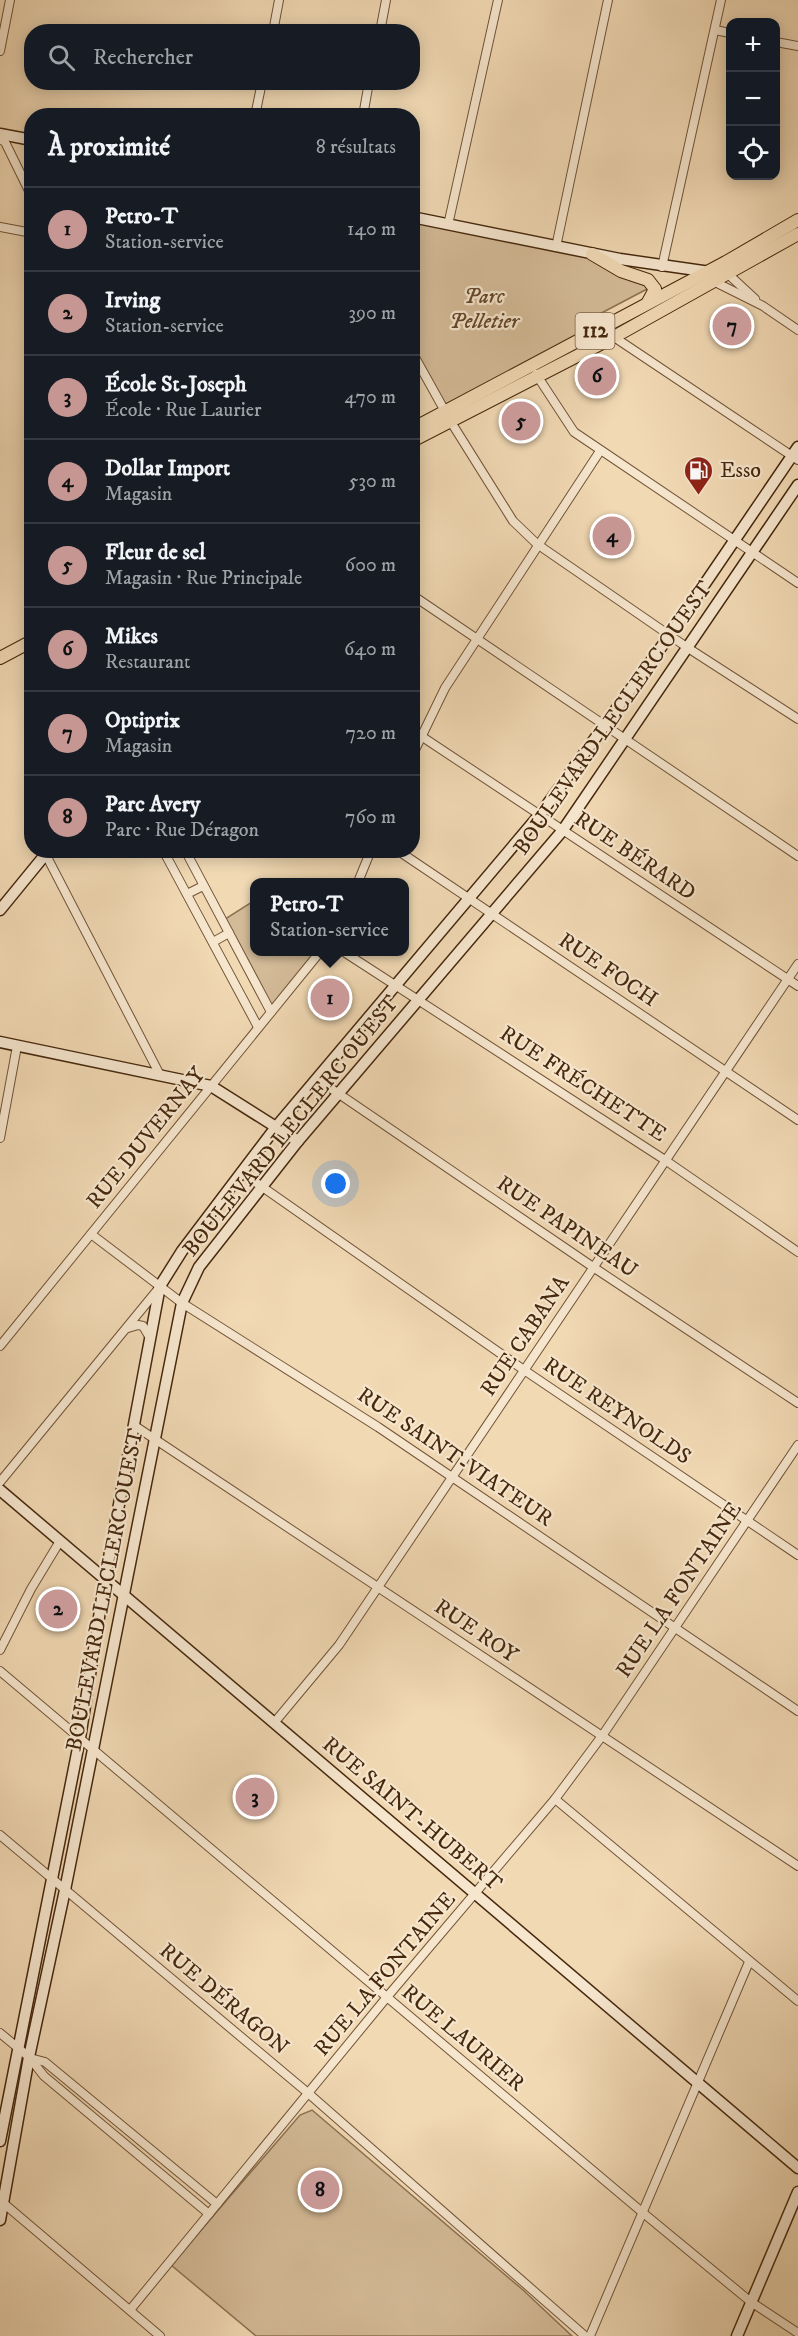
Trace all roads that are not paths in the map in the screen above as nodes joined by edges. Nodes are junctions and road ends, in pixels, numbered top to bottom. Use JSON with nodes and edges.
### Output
{"nodes":[{"id":1,"x":10,"y":0,"type":"edge"},
{"id":2,"x":279,"y":0,"type":"edge"},
{"id":3,"x":386,"y":0,"type":"edge"},
{"id":4,"x":498,"y":0,"type":"edge"},
{"id":5,"x":608,"y":0,"type":"edge"},
{"id":6,"x":721,"y":0,"type":"edge"},
{"id":7,"x":274,"y":24,"type":"edge"},
{"id":8,"x":382,"y":24,"type":"edge"},
{"id":9,"x":715,"y":30,"type":"junction"},
{"id":10,"x":726,"y":32,"type":"edge"},
{"id":11,"x":780,"y":43,"type":"edge"},
{"id":12,"x":798,"y":46,"type":"edge"},
{"id":13,"x":0,"y":51,"type":"edge"},
{"id":14,"x":260,"y":90,"type":"edge"},
{"id":15,"x":368,"y":90,"type":"edge"},
{"id":16,"x":257,"y":108,"type":"edge"},
{"id":17,"x":364,"y":108,"type":"edge"},
{"id":18,"x":0,"y":134,"type":"edge"},
{"id":19,"x":0,"y":138,"type":"edge"},
{"id":20,"x":24,"y":138,"type":"edge"},
{"id":21,"x":24,"y":181,"type":"edge"},
{"id":22,"x":420,"y":219,"type":"edge"},
{"id":23,"x":798,"y":219,"type":"edge"},
{"id":24,"x":448,"y":225,"type":"junction"},
{"id":25,"x":0,"y":227,"type":"edge"},
{"id":26,"x":24,"y":231,"type":"edge"},
{"id":27,"x":798,"y":234,"type":"edge"},
{"id":28,"x":556,"y":247,"type":"junction"},
{"id":29,"x":592,"y":254,"type":"junction"},
{"id":30,"x":620,"y":260,"type":"junction"},
{"id":31,"x":662,"y":267,"type":"junction"},
{"id":32,"x":728,"y":274,"type":"junction"},
{"id":33,"x":710,"y":277,"type":"junction"},
{"id":34,"x":694,"y":278,"type":"junction"},
{"id":35,"x":647,"y":303,"type":"junction"},
{"id":36,"x":763,"y":306,"type":"junction"},
{"id":37,"x":798,"y":330,"type":"edge"},
{"id":38,"x":614,"y":337,"type":"junction"},
{"id":39,"x":531,"y":365,"type":"junction"},
{"id":40,"x":420,"y":367,"type":"edge"},
{"id":41,"x":538,"y":376,"type":"junction"},
{"id":42,"x":444,"y":411,"type":"junction"},
{"id":43,"x":451,"y":422,"type":"junction"},
{"id":44,"x":420,"y":424,"type":"edge"},
{"id":45,"x":420,"y":437,"type":"edge"},
{"id":46,"x":600,"y":452,"type":"junction"},
{"id":47,"x":796,"y":454,"type":"edge"},
{"id":48,"x":798,"y":485,"type":"edge"},
{"id":49,"x":735,"y":540,"type":"junction"},
{"id":50,"x":537,"y":544,"type":"junction"},
{"id":51,"x":753,"y":552,"type":"junction"},
{"id":52,"x":798,"y":583,"type":"edge"},
{"id":53,"x":420,"y":600,"type":"edge"},
{"id":54,"x":670,"y":635,"type":"junction"},
{"id":55,"x":477,"y":638,"type":"junction"},
{"id":56,"x":24,"y":645,"type":"edge"},
{"id":57,"x":688,"y":648,"type":"junction"},
{"id":58,"x":0,"y":658,"type":"edge"},
{"id":59,"x":798,"y":719,"type":"edge"},
{"id":60,"x":606,"y":725,"type":"junction"},
{"id":61,"x":422,"y":736,"type":"junction"},
{"id":62,"x":420,"y":740,"type":"edge"},
{"id":63,"x":626,"y":740,"type":"junction"},
{"id":64,"x":541,"y":813,"type":"junction"},
{"id":65,"x":563,"y":830,"type":"junction"},
{"id":66,"x":798,"y":856,"type":"edge"},
{"id":67,"x":43,"y":858,"type":"edge"},
{"id":68,"x":50,"y":858,"type":"edge"},
{"id":69,"x":167,"y":858,"type":"edge"},
{"id":70,"x":189,"y":858,"type":"edge"},
{"id":71,"x":368,"y":858,"type":"edge"},
{"id":72,"x":409,"y":858,"type":"edge"},
{"id":73,"x":359,"y":878,"type":"edge"},
{"id":74,"x":203,"y":886,"type":"junction"},
{"id":75,"x":187,"y":894,"type":"junction"},
{"id":76,"x":469,"y":897,"type":"junction"},
{"id":77,"x":0,"y":910,"type":"edge"},
{"id":78,"x":493,"y":915,"type":"junction"},
{"id":79,"x":229,"y":933,"type":"junction"},
{"id":80,"x":213,"y":942,"type":"junction"},
{"id":81,"x":316,"y":956,"type":"edge"},
{"id":82,"x":352,"y":956,"type":"edge"},
{"id":83,"x":798,"y":964,"type":"edge"},
{"id":84,"x":788,"y":979,"type":"junction"},
{"id":85,"x":399,"y":985,"type":"junction"},
{"id":86,"x":798,"y":986,"type":"edge"},
{"id":87,"x":420,"y":998,"type":"junction"},
{"id":88,"x":271,"y":1012,"type":"junction"},
{"id":89,"x":258,"y":1027,"type":"junction"},
{"id":90,"x":0,"y":1042,"type":"edge"},
{"id":91,"x":17,"y":1046,"type":"junction"},
{"id":92,"x":725,"y":1072,"type":"junction"},
{"id":93,"x":160,"y":1075,"type":"junction"},
{"id":94,"x":317,"y":1079,"type":"junction"},
{"id":95,"x":211,"y":1086,"type":"junction"},
{"id":96,"x":339,"y":1094,"type":"junction"},
{"id":97,"x":798,"y":1120,"type":"edge"},
{"id":98,"x":276,"y":1127,"type":"junction"},
{"id":99,"x":0,"y":1138,"type":"edge"},
{"id":100,"x":298,"y":1142,"type":"junction"},
{"id":101,"x":665,"y":1160,"type":"junction"},
{"id":102,"x":241,"y":1172,"type":"junction"},
{"id":103,"x":261,"y":1187,"type":"junction"},
{"id":104,"x":91,"y":1234,"type":"junction"},
{"id":105,"x":798,"y":1252,"type":"edge"},
{"id":106,"x":593,"y":1267,"type":"junction"},
{"id":107,"x":160,"y":1286,"type":"junction"},
{"id":108,"x":182,"y":1303,"type":"junction"},
{"id":109,"x":126,"y":1329,"type":"junction"},
{"id":110,"x":150,"y":1339,"type":"junction"},
{"id":111,"x":0,"y":1346,"type":"edge"},
{"id":112,"x":524,"y":1370,"type":"junction"},
{"id":113,"x":798,"y":1403,"type":"edge"},
{"id":114,"x":135,"y":1426,"type":"junction"},
{"id":115,"x":154,"y":1439,"type":"junction"},
{"id":116,"x":798,"y":1445,"type":"edge"},
{"id":117,"x":452,"y":1476,"type":"junction"},
{"id":118,"x":0,"y":1482,"type":"edge"},
{"id":119,"x":0,"y":1490,"type":"edge"},
{"id":120,"x":747,"y":1520,"type":"junction"},
{"id":121,"x":60,"y":1541,"type":"junction"},
{"id":122,"x":798,"y":1555,"type":"edge"},
{"id":123,"x":105,"y":1579,"type":"junction"},
{"id":124,"x":377,"y":1587,"type":"junction"},
{"id":125,"x":125,"y":1596,"type":"junction"},
{"id":126,"x":675,"y":1628,"type":"junction"},
{"id":127,"x":0,"y":1650,"type":"edge"},
{"id":128,"x":0,"y":1671,"type":"edge"},
{"id":129,"x":798,"y":1711,"type":"edge"},
{"id":130,"x":274,"y":1723,"type":"junction"},
{"id":131,"x":602,"y":1736,"type":"junction"},
{"id":132,"x":80,"y":1738,"type":"junction"},
{"id":133,"x":93,"y":1749,"type":"junction"},
{"id":134,"x":555,"y":1799,"type":"junction"},
{"id":135,"x":0,"y":1835,"type":"edge"},
{"id":136,"x":798,"y":1866,"type":"edge"},
{"id":137,"x":52,"y":1879,"type":"junction"},
{"id":138,"x":65,"y":1890,"type":"junction"},
{"id":139,"x":475,"y":1894,"type":"junction"},
{"id":140,"x":749,"y":1962,"type":"junction"},
{"id":141,"x":387,"y":1997,"type":"junction"},
{"id":142,"x":798,"y":2001,"type":"edge"},
{"id":143,"x":0,"y":2033,"type":"edge"},
{"id":144,"x":18,"y":2048,"type":"junction"},
{"id":145,"x":29,"y":2058,"type":"junction"},
{"id":146,"x":697,"y":2083,"type":"junction"},
{"id":147,"x":308,"y":2093,"type":"junction"},
{"id":148,"x":0,"y":2141,"type":"edge"},
{"id":149,"x":798,"y":2168,"type":"edge"},
{"id":150,"x":798,"y":2192,"type":"edge"},
{"id":151,"x":2,"y":2201,"type":"edge"},
{"id":152,"x":217,"y":2204,"type":"junction"},
{"id":153,"x":642,"y":2212,"type":"junction"},
{"id":154,"x":209,"y":2214,"type":"junction"},
{"id":155,"x":0,"y":2220,"type":"edge"},
{"id":156,"x":751,"y":2302,"type":"junction"},
{"id":157,"x":130,"y":2310,"type":"junction"},
{"id":158,"x":798,"y":2333,"type":"edge"},
{"id":159,"x":160,"y":2336,"type":"edge"},
{"id":160,"x":585,"y":2336,"type":"edge"},
{"id":161,"x":590,"y":2336,"type":"edge"},
{"id":162,"x":737,"y":2336,"type":"edge"}],
"edges":[{"from":1,"to":13,"type":"street"},
{"from":2,"to":7,"type":"street"},
{"from":3,"to":8,"type":"street"},
{"from":4,"to":24,"type":"street"},
{"from":5,"to":28,"type":"street"},
{"from":6,"to":9,"type":"street"},
{"from":9,"to":10,"type":"street"},
{"from":9,"to":31,"type":"street"},
{"from":11,"to":12,"type":"street"},
{"from":14,"to":16,"type":"street"},
{"from":15,"to":17,"type":"street"},
{"from":18,"to":20,"type":"street"},
{"from":19,"to":21,"type":"street"},
{"from":22,"to":24,"type":"street"},
{"from":23,"to":33,"type":"main road","number":"112"},
{"from":24,"to":28,"type":"street"},
{"from":25,"to":26,"type":"street"},
{"from":27,"to":32,"type":"main road","number":"112"},
{"from":28,"to":29,"type":"street"},
{"from":29,"to":30,"type":"street"},
{"from":29,"to":35,"type":"main road"},
{"from":30,"to":31,"type":"street"},
{"from":30,"to":34,"type":"street"},
{"from":31,"to":33,"type":"street"},
{"from":32,"to":33,"type":"main road","number":"112"},
{"from":32,"to":36,"type":"street"},
{"from":33,"to":34,"type":"main road","number":"112"},
{"from":33,"to":36,"type":"street"},
{"from":33,"to":38,"type":"main road","number":"112"},
{"from":34,"to":35,"type":"main road","number":"112"},
{"from":35,"to":39,"type":"main road","number":"112"},
{"from":36,"to":37,"type":"street"},
{"from":38,"to":41,"type":"main road","number":"112"},
{"from":38,"to":47,"type":"street"},
{"from":39,"to":41,"type":"street"},
{"from":39,"to":42,"type":"main road","number":"112"},
{"from":40,"to":42,"type":"street"},
{"from":41,"to":43,"type":"main road","number":"112"},
{"from":41,"to":46,"type":"street"},
{"from":42,"to":43,"type":"street"},
{"from":42,"to":44,"type":"main road","number":"112"},
{"from":43,"to":45,"type":"main road","number":"112"},
{"from":43,"to":50,"type":"street"},
{"from":46,"to":49,"type":"street"},
{"from":46,"to":50,"type":"street"},
{"from":47,"to":49,"type":"street","name":"BOULEVARD LECLERC OUEST"},
{"from":48,"to":51,"type":"street","name":"BOULEVARD LECLERC OUEST"},
{"from":49,"to":51,"type":"street"},
{"from":49,"to":54,"type":"street","name":"BOULEVARD LECLERC OUEST"},
{"from":50,"to":54,"type":"street"},
{"from":50,"to":55,"type":"street"},
{"from":51,"to":52,"type":"street"},
{"from":51,"to":57,"type":"street","name":"BOULEVARD LECLERC OUEST"},
{"from":53,"to":55,"type":"street"},
{"from":54,"to":57,"type":"street"},
{"from":54,"to":60,"type":"street","name":"BOULEVARD LECLERC OUEST"},
{"from":55,"to":60,"type":"street"},
{"from":55,"to":61,"type":"street"},
{"from":56,"to":58,"type":"main road"},
{"from":57,"to":59,"type":"street"},
{"from":57,"to":63,"type":"street","name":"BOULEVARD LECLERC OUEST"},
{"from":60,"to":63,"type":"street"},
{"from":60,"to":64,"type":"street","name":"BOULEVARD LECLERC OUEST"},
{"from":61,"to":62,"type":"street"},
{"from":61,"to":64,"type":"street","name":"RUE BÉRARD"},
{"from":63,"to":65,"type":"street","name":"BOULEVARD LECLERC OUEST"},
{"from":63,"to":66,"type":"street"},
{"from":64,"to":65,"type":"street","name":"RUE BÉRARD"},
{"from":64,"to":76,"type":"street","name":"BOULEVARD LECLERC OUEST"},
{"from":65,"to":78,"type":"street","name":"BOULEVARD LECLERC OUEST"},
{"from":65,"to":84,"type":"street","name":"RUE BÉRARD"},
{"from":67,"to":77,"type":"street"},
{"from":68,"to":93,"type":"street"},
{"from":69,"to":75,"type":"street"},
{"from":70,"to":74,"type":"street"},
{"from":71,"to":73,"type":"street"},
{"from":72,"to":76,"type":"street","name":"RUE FOCH"},
{"from":74,"to":75,"type":"street"},
{"from":74,"to":79,"type":"street"},
{"from":75,"to":80,"type":"street"},
{"from":76,"to":78,"type":"street","name":"RUE FOCH"},
{"from":76,"to":85,"type":"street","name":"BOULEVARD LECLERC OUEST"},
{"from":78,"to":87,"type":"street","name":"BOULEVARD LECLERC OUEST"},
{"from":78,"to":92,"type":"street","name":"RUE FOCH"},
{"from":79,"to":80,"type":"street"},
{"from":79,"to":88,"type":"street"},
{"from":80,"to":89,"type":"street"},
{"from":81,"to":88,"type":"street","name":"RUE DUVERNAY"},
{"from":82,"to":85,"type":"street","name":"RUE FRÉCHETTE"},
{"from":83,"to":84,"type":"street","name":"RUE CABANA"},
{"from":84,"to":86,"type":"street","name":"RUE BÉRARD"},
{"from":84,"to":92,"type":"street","name":"RUE CABANA"},
{"from":85,"to":87,"type":"street","name":"RUE FRÉCHETTE"},
{"from":85,"to":94,"type":"street","name":"BOULEVARD LECLERC OUEST"},
{"from":87,"to":96,"type":"street","name":"BOULEVARD LECLERC OUEST"},
{"from":87,"to":101,"type":"street","name":"RUE FRÉCHETTE"},
{"from":88,"to":89,"type":"street","name":"RUE DUVERNAY"},
{"from":89,"to":95,"type":"street","name":"RUE DUVERNAY"},
{"from":90,"to":91,"type":"street"},
{"from":91,"to":93,"type":"street"},
{"from":91,"to":99,"type":"street"},
{"from":92,"to":97,"type":"street","name":"RUE FOCH"},
{"from":92,"to":101,"type":"street","name":"RUE CABANA"},
{"from":93,"to":95,"type":"street"},
{"from":94,"to":96,"type":"street","name":"RUE PAPINEAU"},
{"from":94,"to":98,"type":"street","name":"BOULEVARD LECLERC OUEST"},
{"from":95,"to":98,"type":"street"},
{"from":95,"to":104,"type":"street","name":"RUE DUVERNAY"},
{"from":96,"to":100,"type":"street","name":"BOULEVARD LECLERC OUEST"},
{"from":96,"to":106,"type":"street","name":"RUE PAPINEAU"},
{"from":98,"to":100,"type":"street"},
{"from":98,"to":102,"type":"street","name":"BOULEVARD LECLERC OUEST"},
{"from":100,"to":103,"type":"street","name":"BOULEVARD LECLERC OUEST"},
{"from":101,"to":105,"type":"street","name":"RUE FRÉCHETTE"},
{"from":101,"to":106,"type":"street","name":"RUE CABANA"},
{"from":102,"to":103,"type":"street","name":"RUE REYNOLDS"},
{"from":102,"to":107,"type":"street","name":"BOULEVARD LECLERC OUEST"},
{"from":103,"to":108,"type":"street","name":"BOULEVARD LECLERC OUEST"},
{"from":103,"to":112,"type":"street","name":"RUE REYNOLDS"},
{"from":104,"to":107,"type":"street","name":"RUE SAINT-VIATEUR"},
{"from":104,"to":111,"type":"street","name":"RUE DUVERNAY"},
{"from":106,"to":112,"type":"street","name":"RUE CABANA"},
{"from":106,"to":113,"type":"street","name":"RUE PAPINEAU"},
{"from":107,"to":108,"type":"street","name":"RUE SAINT-VIATEUR"},
{"from":107,"to":109,"type":"street"},
{"from":107,"to":110,"type":"street","name":"BOULEVARD LECLERC OUEST"},
{"from":108,"to":115,"type":"street","name":"BOULEVARD LECLERC OUEST"},
{"from":108,"to":117,"type":"street","name":"RUE SAINT-VIATEUR"},
{"from":109,"to":110,"type":"street"},
{"from":109,"to":118,"type":"street"},
{"from":110,"to":114,"type":"street","name":"BOULEVARD LECLERC OUEST"},
{"from":112,"to":117,"type":"street","name":"RUE CABANA"},
{"from":112,"to":120,"type":"street","name":"RUE REYNOLDS"},
{"from":114,"to":115,"type":"street","name":"RUE ROY"},
{"from":114,"to":123,"type":"street","name":"BOULEVARD LECLERC OUEST"},
{"from":115,"to":124,"type":"street","name":"RUE ROY"},
{"from":115,"to":125,"type":"street","name":"BOULEVARD LECLERC OUEST"},
{"from":116,"to":120,"type":"street","name":"RUE LA FONTAINE"},
{"from":117,"to":124,"type":"street","name":"RUE CABANA"},
{"from":117,"to":126,"type":"street","name":"RUE SAINT-VIATEUR"},
{"from":119,"to":121,"type":"street","name":"RUE SAINT-HUBERT"},
{"from":120,"to":122,"type":"street","name":"RUE REYNOLDS"},
{"from":120,"to":126,"type":"street","name":"RUE LA FONTAINE"},
{"from":121,"to":123,"type":"street","name":"RUE SAINT-HUBERT"},
{"from":121,"to":127,"type":"street"},
{"from":123,"to":125,"type":"street","name":"RUE SAINT-HUBERT"},
{"from":123,"to":132,"type":"street","name":"BOULEVARD LECLERC OUEST"},
{"from":124,"to":130,"type":"street","name":"RUE CABANA"},
{"from":124,"to":131,"type":"street","name":"RUE ROY"},
{"from":125,"to":130,"type":"street","name":"RUE SAINT-HUBERT"},
{"from":125,"to":133,"type":"street","name":"BOULEVARD LECLERC OUEST"},
{"from":126,"to":129,"type":"street","name":"RUE SAINT-VIATEUR"},
{"from":126,"to":131,"type":"street","name":"RUE LA FONTAINE"},
{"from":128,"to":132,"type":"street","name":"RUE LAURIER"},
{"from":130,"to":139,"type":"street","name":"RUE SAINT-HUBERT"},
{"from":131,"to":134,"type":"street","name":"RUE LA FONTAINE"},
{"from":131,"to":136,"type":"street","name":"RUE ROY"},
{"from":132,"to":133,"type":"street","name":"RUE LAURIER"},
{"from":132,"to":137,"type":"street","name":"BOULEVARD LECLERC OUEST"},
{"from":133,"to":138,"type":"street","name":"BOULEVARD LECLERC OUEST"},
{"from":133,"to":141,"type":"street","name":"RUE LAURIER"},
{"from":134,"to":139,"type":"street","name":"RUE LA FONTAINE"},
{"from":134,"to":140,"type":"street"},
{"from":135,"to":137,"type":"street","name":"RUE DÉRAGON"},
{"from":137,"to":138,"type":"street","name":"RUE DÉRAGON"},
{"from":137,"to":144,"type":"street","name":"BOULEVARD LECLERC OUEST"},
{"from":138,"to":145,"type":"street","name":"BOULEVARD LECLERC OUEST"},
{"from":138,"to":147,"type":"street","name":"RUE DÉRAGON"},
{"from":139,"to":141,"type":"street","name":"RUE LA FONTAINE"},
{"from":139,"to":146,"type":"street","name":"RUE SAINT-HUBERT"},
{"from":140,"to":142,"type":"street"},
{"from":140,"to":146,"type":"street"},
{"from":141,"to":147,"type":"street","name":"RUE LA FONTAINE"},
{"from":141,"to":153,"type":"street","name":"RUE LAURIER"},
{"from":143,"to":144,"type":"street"},
{"from":144,"to":145,"type":"street"},
{"from":144,"to":148,"type":"street","name":"BOULEVARD LECLERC OUEST"},
{"from":145,"to":151,"type":"street","name":"BOULEVARD LECLERC OUEST"},
{"from":145,"to":152,"type":"street"},
{"from":145,"to":154,"type":"street"},
{"from":146,"to":149,"type":"street","name":"RUE SAINT-HUBERT"},
{"from":146,"to":153,"type":"street"},
{"from":147,"to":152,"type":"street","name":"RUE LA FONTAINE"},
{"from":147,"to":160,"type":"street","name":"RUE DÉRAGON"},
{"from":150,"to":156,"type":"street"},
{"from":151,"to":155,"type":"street","name":"BOULEVARD LECLERC OUEST"},
{"from":151,"to":157,"type":"street"},
{"from":152,"to":154,"type":"street","name":"RUE LA FONTAINE"},
{"from":153,"to":156,"type":"street","name":"RUE LAURIER"},
{"from":153,"to":161,"type":"street"},
{"from":154,"to":157,"type":"street","name":"RUE LA FONTAINE"},
{"from":156,"to":158,"type":"street","name":"RUE LAURIER"},
{"from":156,"to":162,"type":"street"},
{"from":157,"to":159,"type":"street"}]}
